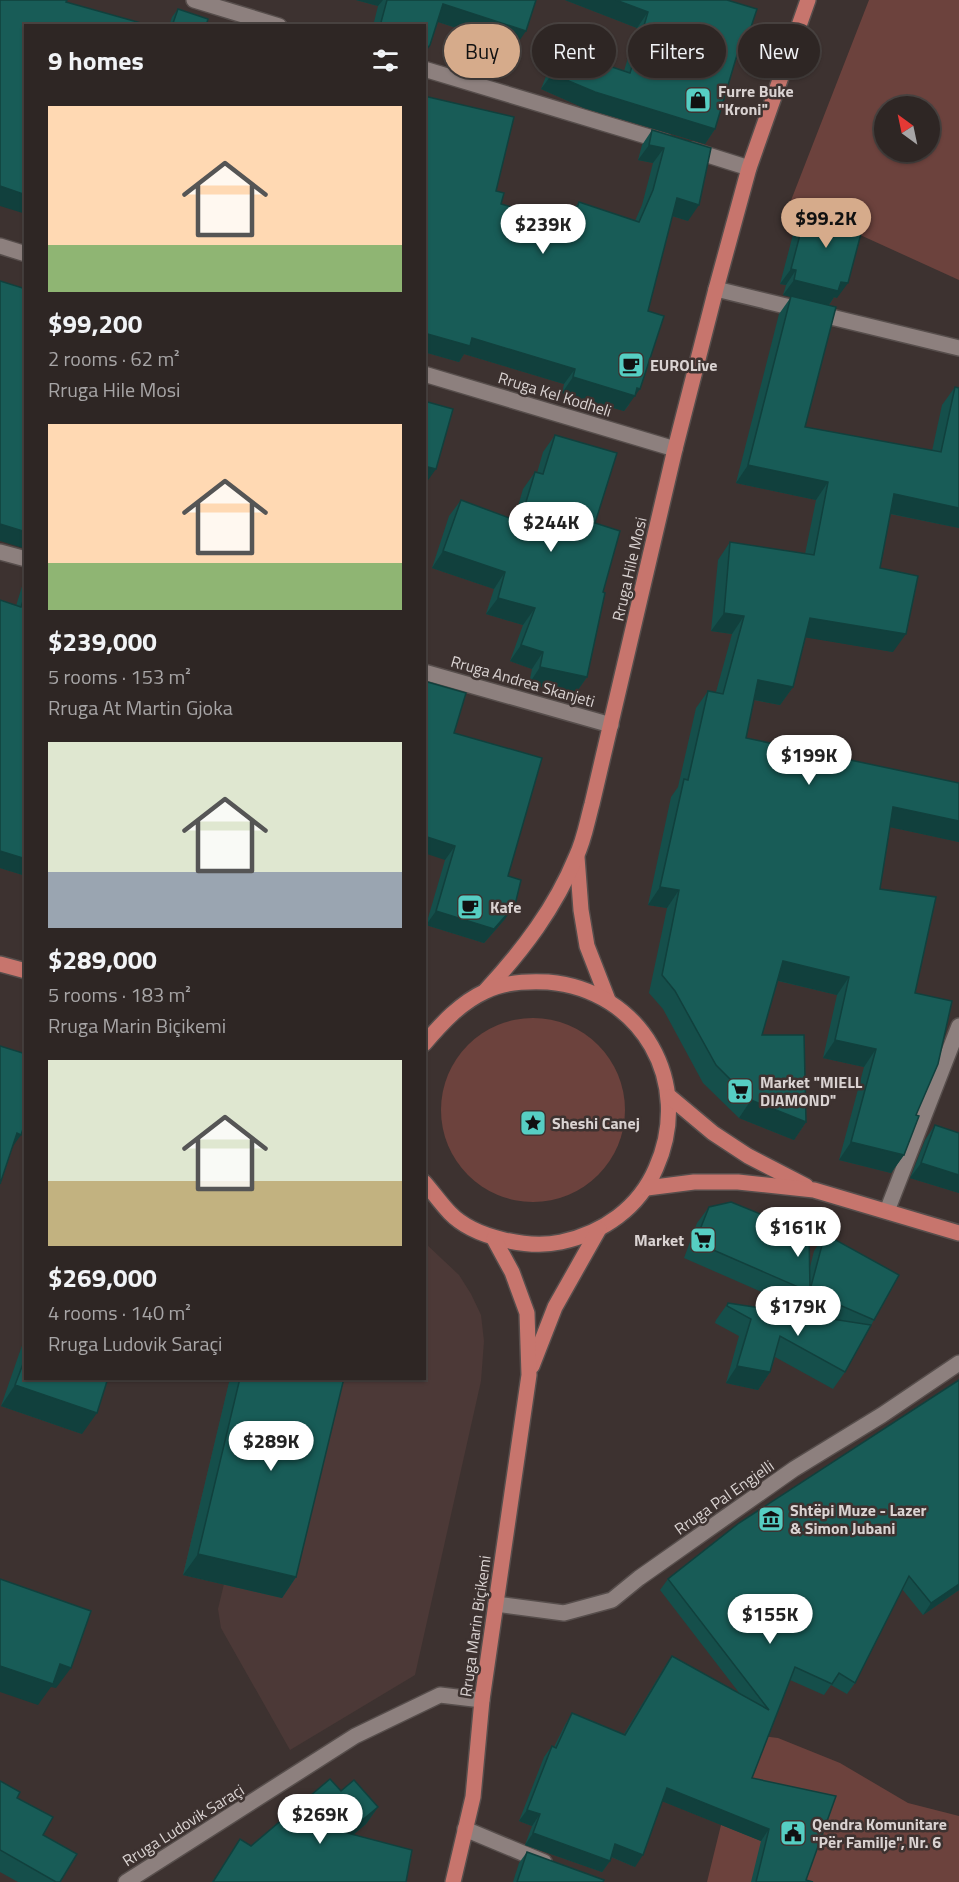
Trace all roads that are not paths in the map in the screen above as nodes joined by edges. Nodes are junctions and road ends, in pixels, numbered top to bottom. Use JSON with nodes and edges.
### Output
{"nodes":[{"id":1,"x":194,"y":0,"type":"edge"},
{"id":2,"x":807,"y":0,"type":"edge"},
{"id":3,"x":272,"y":24,"type":"edge"},
{"id":4,"x":426,"y":70,"type":"edge"},
{"id":5,"x":749,"y":168,"type":"junction"},
{"id":6,"x":0,"y":246,"type":"edge"},
{"id":7,"x":24,"y":253,"type":"edge"},
{"id":8,"x":716,"y":289,"type":"junction"},
{"id":9,"x":959,"y":348,"type":"edge"},
{"id":10,"x":426,"y":375,"type":"edge"},
{"id":11,"x":675,"y":449,"type":"junction"},
{"id":12,"x":0,"y":552,"type":"edge"},
{"id":13,"x":24,"y":559,"type":"edge"},
{"id":14,"x":426,"y":673,"type":"edge"},
{"id":15,"x":611,"y":724,"type":"junction"},
{"id":16,"x":577,"y":856,"type":"junction"},
{"id":17,"x":0,"y":964,"type":"edge"},
{"id":18,"x":24,"y":970,"type":"edge"},
{"id":19,"x":486,"y":990,"type":"junction"},
{"id":20,"x":608,"y":1000,"type":"junction"},
{"id":21,"x":959,"y":1026,"type":"edge"},
{"id":22,"x":426,"y":1042,"type":"edge"},
{"id":23,"x":670,"y":1097,"type":"junction"},
{"id":24,"x":426,"y":1184,"type":"edge"},
{"id":25,"x":647,"y":1188,"type":"junction"},
{"id":26,"x":814,"y":1190,"type":"junction"},
{"id":27,"x":887,"y":1211,"type":"junction"},
{"id":28,"x":599,"y":1228,"type":"junction"},
{"id":29,"x":959,"y":1233,"type":"edge"},
{"id":30,"x":494,"y":1239,"type":"junction"},
{"id":31,"x":959,"y":1363,"type":"edge"},
{"id":32,"x":529,"y":1375,"type":"junction"},
{"id":33,"x":496,"y":1604,"type":"junction"},
{"id":34,"x":482,"y":1700,"type":"junction"},
{"id":35,"x":465,"y":1829,"type":"junction"},
{"id":36,"x":558,"y":1866,"type":"edge"},
{"id":37,"x":126,"y":1882,"type":"edge"},
{"id":38,"x":453,"y":1882,"type":"edge"}],
"edges":[{"from":1,"to":3,"type":"street"},
{"from":2,"to":5,"type":"main road","name":"Rruga Hile Mosi"},
{"from":4,"to":5,"type":"street"},
{"from":5,"to":8,"type":"main road","name":"Rruga Hile Mosi"},
{"from":6,"to":7,"type":"street"},
{"from":8,"to":9,"type":"street"},
{"from":8,"to":11,"type":"main road","name":"Rruga Hile Mosi"},
{"from":10,"to":11,"type":"street","name":"Rruga Kel Kodheli"},
{"from":11,"to":15,"type":"main road","name":"Rruga Hile Mosi"},
{"from":12,"to":13,"type":"street"},
{"from":14,"to":15,"type":"street","name":"Rruga Andrea Skanjeti"},
{"from":15,"to":16,"type":"main road","name":"Rruga Hile Mosi"},
{"from":16,"to":19,"type":"main road","name":"Rruga Hile Mosi"},
{"from":16,"to":20,"type":"main road","name":"Rruga Hile Mosi"},
{"from":17,"to":18,"type":"main road"},
{"from":19,"to":20,"type":"main road"},
{"from":19,"to":22,"type":"main road"},
{"from":20,"to":23,"type":"main road"},
{"from":21,"to":27,"type":"street"},
{"from":23,"to":25,"type":"main road"},
{"from":23,"to":26,"type":"main road"},
{"from":24,"to":30,"type":"main road"},
{"from":25,"to":26,"type":"main road"},
{"from":25,"to":28,"type":"main road"},
{"from":26,"to":27,"type":"main road"},
{"from":27,"to":29,"type":"main road"},
{"from":28,"to":30,"type":"main road"},
{"from":28,"to":32,"type":"main road","name":"Rruga Marin Biçikemi"},
{"from":30,"to":32,"type":"main road","name":"Rruga Marin Biçikemi"},
{"from":31,"to":33,"type":"street","name":"Rruga Pal Engjelli"},
{"from":32,"to":33,"type":"main road","name":"Rruga Marin Biçikemi"},
{"from":33,"to":34,"type":"main road","name":"Rruga Marin Biçikemi"},
{"from":34,"to":35,"type":"main road","name":"Rruga Marin Biçikemi"},
{"from":34,"to":37,"type":"street","name":"Rruga Ludovik Saraçi"},
{"from":35,"to":36,"type":"street"},
{"from":35,"to":38,"type":"main road","name":"Rruga Marin Biçikemi"}]}
